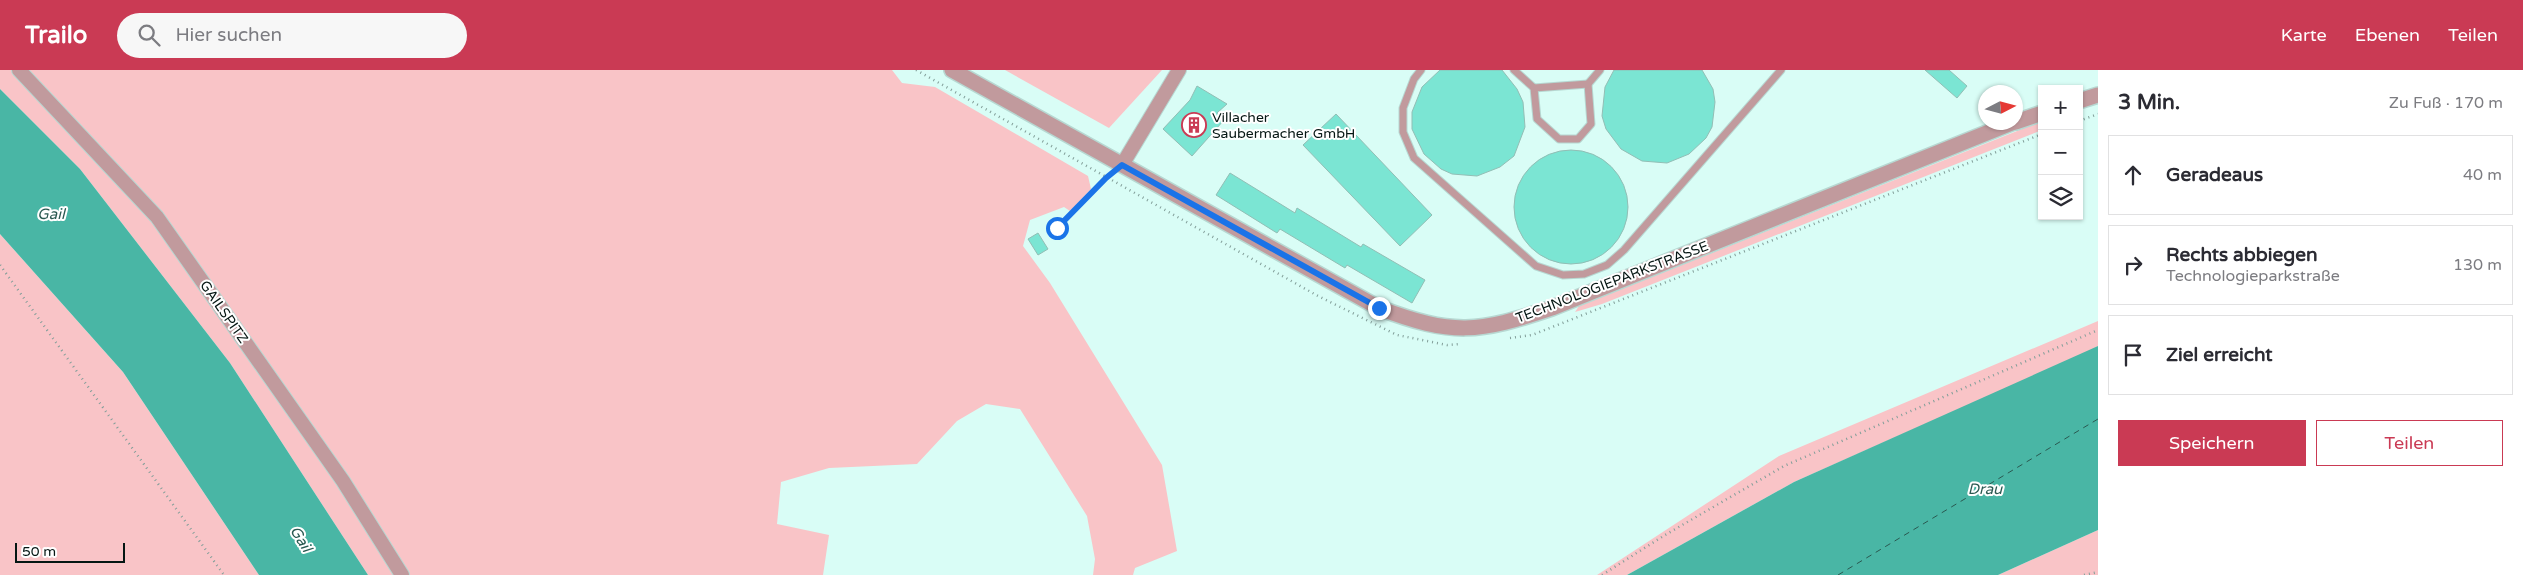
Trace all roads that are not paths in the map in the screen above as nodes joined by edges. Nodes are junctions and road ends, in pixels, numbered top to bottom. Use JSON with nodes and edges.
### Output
{"nodes":[{"id":1,"x":19,"y":70,"type":"edge"},
{"id":2,"x":952,"y":70,"type":"edge"},
{"id":3,"x":1179,"y":70,"type":"edge"},
{"id":4,"x":1421,"y":70,"type":"edge"},
{"id":5,"x":1514,"y":70,"type":"edge"},
{"id":6,"x":1600,"y":70,"type":"edge"},
{"id":7,"x":1781,"y":70,"type":"edge"},
{"id":8,"x":1588,"y":84,"type":"junction"},
{"id":9,"x":1534,"y":88,"type":"junction"},
{"id":10,"x":2098,"y":95,"type":"edge"},
{"id":11,"x":2083,"y":100,"type":"edge"},
{"id":12,"x":2038,"y":114,"type":"edge"},
{"id":13,"x":2023,"y":119,"type":"edge"},
{"id":14,"x":1995,"y":130,"type":"edge"},
{"id":15,"x":1122,"y":165,"type":"junction"},
{"id":16,"x":402,"y":575,"type":"edge"}],
"edges":[{"from":1,"to":16,"type":"street","name":"GAILSPITZ"},
{"from":2,"to":15,"type":"street","name":"TECHNOLOGIEPARKSTRASSE"},
{"from":3,"to":15,"type":"street"},
{"from":4,"to":7,"type":"lane"},
{"from":5,"to":9,"type":"lane"},
{"from":6,"to":8,"type":"lane"},
{"from":8,"to":9,"type":"lane"},
{"from":8,"to":9,"type":"lane"},
{"from":10,"to":11,"type":"street"},
{"from":12,"to":13,"type":"street","name":"TECHNOLOGIEPARKSTRASSE"},
{"from":14,"to":15,"type":"street","name":"TECHNOLOGIEPARKSTRASSE"}]}
